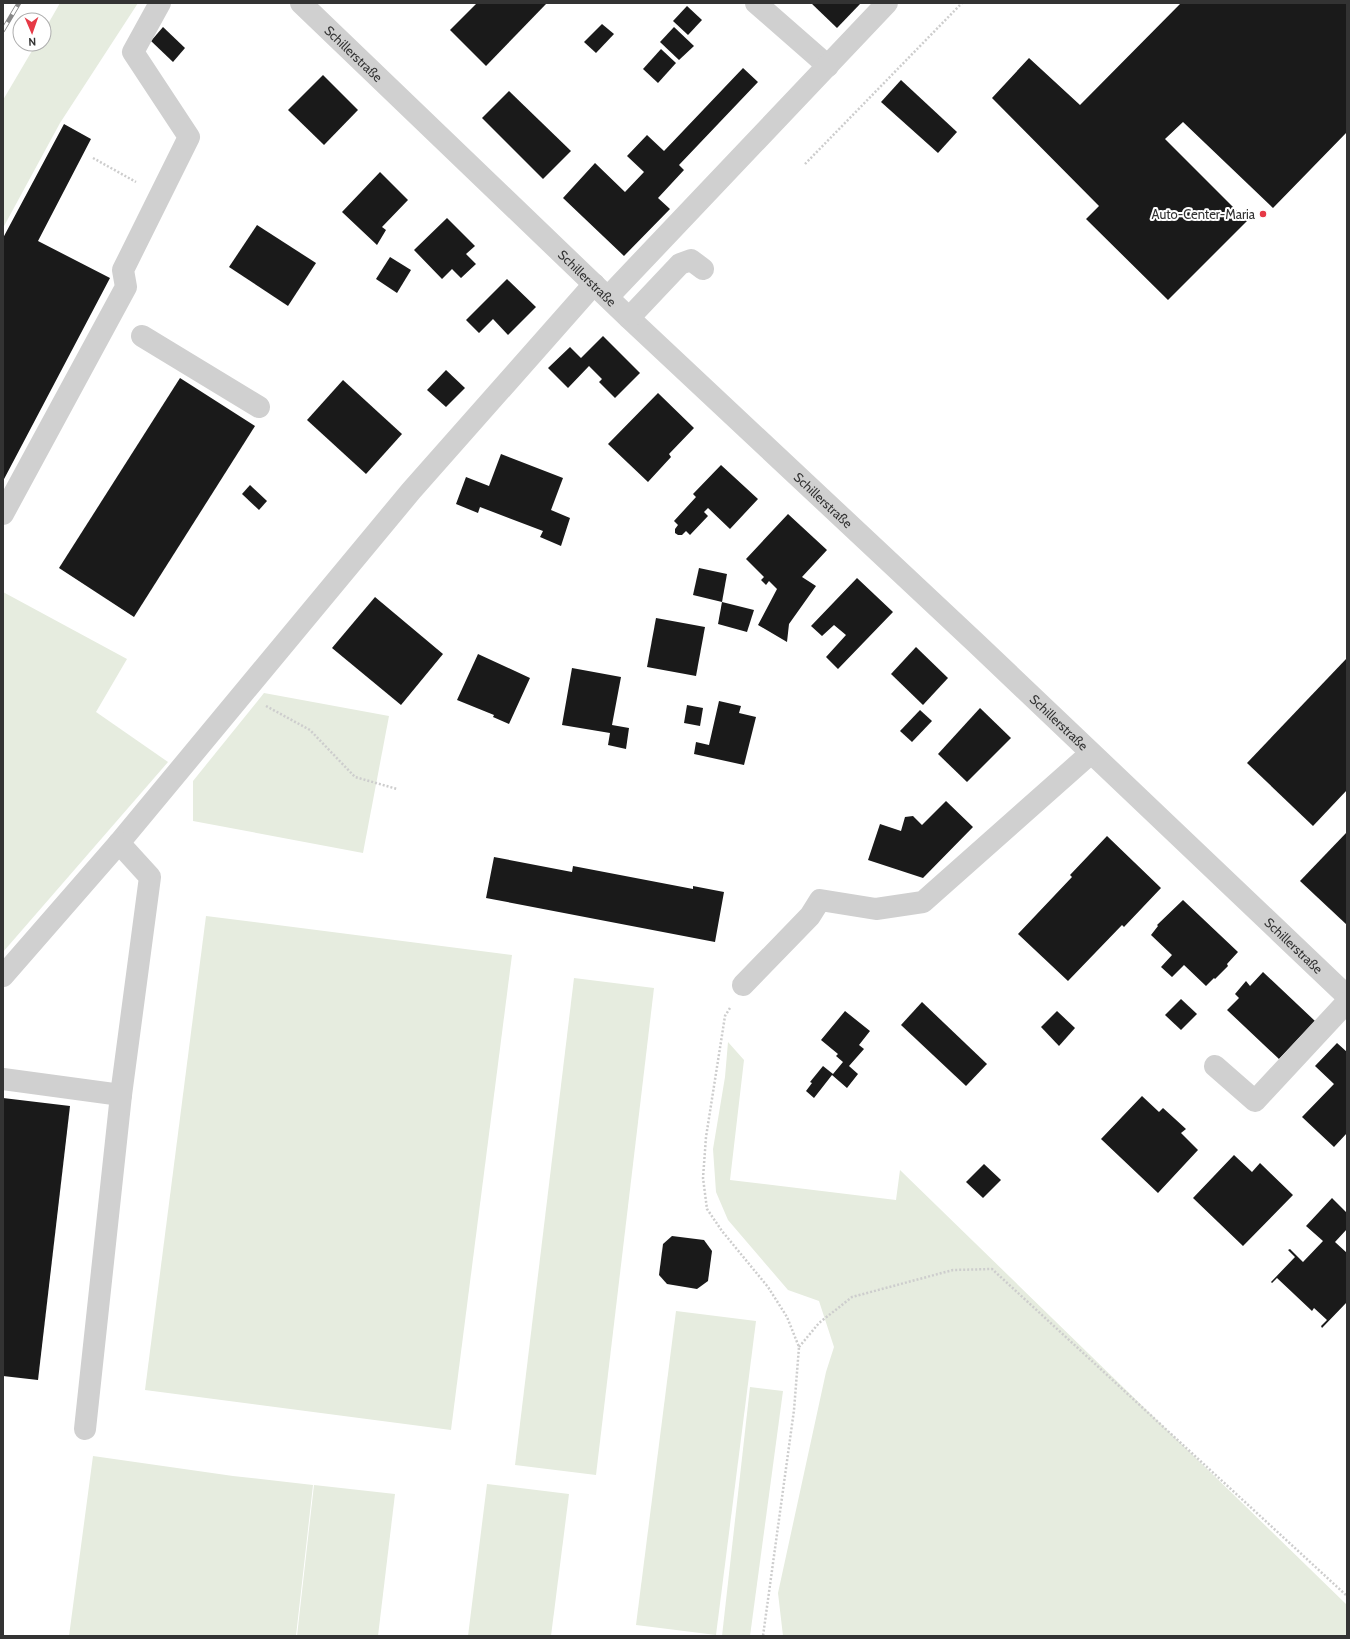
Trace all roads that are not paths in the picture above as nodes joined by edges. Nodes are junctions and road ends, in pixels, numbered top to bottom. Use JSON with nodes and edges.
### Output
{"nodes":[{"id":1,"x":160,"y":3,"type":"edge"},
{"id":2,"x":301,"y":3,"type":"edge"},
{"id":3,"x":756,"y":3,"type":"edge"},
{"id":4,"x":887,"y":3,"type":"edge"},
{"id":5,"x":828,"y":66,"type":"junction"},
{"id":6,"x":703,"y":269,"type":"dead end"},
{"id":7,"x":601,"y":291,"type":"junction"},
{"id":8,"x":629,"y":318,"type":"junction"},
{"id":9,"x":142,"y":336,"type":"dead end"},
{"id":10,"x":259,"y":407,"type":"dead end"},
{"id":11,"x":3,"y":514,"type":"edge"},
{"id":12,"x":1091,"y":753,"type":"junction"},
{"id":13,"x":119,"y":843,"type":"junction"},
{"id":14,"x":3,"y":976,"type":"edge"},
{"id":15,"x":743,"y":985,"type":"road end"},
{"id":16,"x":1347,"y":996,"type":"edge"},
{"id":17,"x":1347,"y":1002,"type":"edge"},
{"id":18,"x":1215,"y":1066,"type":"dead end"},
{"id":19,"x":3,"y":1079,"type":"edge"},
{"id":20,"x":121,"y":1095,"type":"junction"},
{"id":21,"x":85,"y":1429,"type":"dead end"}],
"edges":[{"from":1,"to":11,"type":"street"},
{"from":2,"to":7,"type":"street","name":"Schillerstraße"},
{"from":3,"to":5,"type":"street"},
{"from":4,"to":5,"type":"street"},
{"from":5,"to":7,"type":"street"},
{"from":6,"to":8,"type":"street"},
{"from":7,"to":8,"type":"street","name":"Schillerstraße"},
{"from":7,"to":13,"type":"street"},
{"from":8,"to":12,"type":"street","name":"Schillerstraße"},
{"from":9,"to":10,"type":"street"},
{"from":12,"to":15,"type":"street"},
{"from":12,"to":16,"type":"street","name":"Schillerstraße"},
{"from":13,"to":14,"type":"street"},
{"from":13,"to":20,"type":"street"},
{"from":17,"to":18,"type":"street"},
{"from":19,"to":20,"type":"street"},
{"from":20,"to":21,"type":"street"}]}
